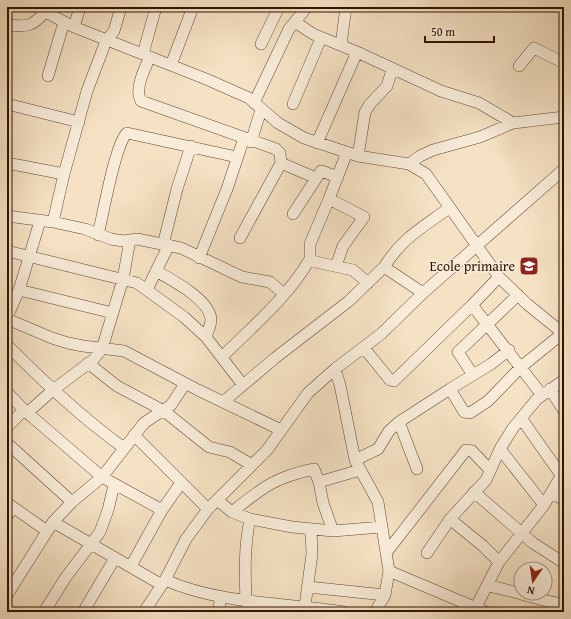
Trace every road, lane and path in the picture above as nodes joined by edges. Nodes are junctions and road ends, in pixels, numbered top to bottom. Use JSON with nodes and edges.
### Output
{"nodes":[{"id":1,"x":80,"y":7,"type":"edge"},
{"id":2,"x":121,"y":7,"type":"edge"},
{"id":3,"x":156,"y":7,"type":"edge"},
{"id":4,"x":193,"y":7,"type":"edge"},
{"id":5,"x":279,"y":7,"type":"edge"},
{"id":6,"x":346,"y":7,"type":"edge"},
{"id":7,"x":300,"y":13,"type":"edge"},
{"id":8,"x":55,"y":15,"type":"edge"},
{"id":9,"x":7,"y":25,"type":"edge"},
{"id":10,"x":320,"y":38,"type":"junction"},
{"id":11,"x":106,"y":41,"type":"junction"},
{"id":12,"x":261,"y":44,"type":"dead end"},
{"id":13,"x":341,"y":45,"type":"junction"},
{"id":14,"x":357,"y":52,"type":"junction"},
{"id":15,"x":146,"y":55,"type":"junction"},
{"id":16,"x":564,"y":63,"type":"edge"},
{"id":17,"x":171,"y":65,"type":"junction"},
{"id":18,"x":519,"y":66,"type":"dead end"},
{"id":19,"x":392,"y":70,"type":"junction"},
{"id":20,"x":48,"y":76,"type":"dead end"},
{"id":21,"x":7,"y":104,"type":"edge"},
{"id":22,"x":293,"y":104,"type":"dead end"},
{"id":23,"x":258,"y":107,"type":"junction"},
{"id":24,"x":564,"y":117,"type":"edge"},
{"id":25,"x":79,"y":122,"type":"junction"},
{"id":26,"x":513,"y":123,"type":"junction"},
{"id":27,"x":247,"y":140,"type":"junction"},
{"id":28,"x":317,"y":143,"type":"junction"},
{"id":29,"x":192,"y":146,"type":"junction"},
{"id":30,"x":352,"y":154,"type":"junction"},
{"id":31,"x":237,"y":157,"type":"junction"},
{"id":32,"x":7,"y":163,"type":"edge"},
{"id":33,"x":281,"y":163,"type":"junction"},
{"id":34,"x":409,"y":164,"type":"junction"},
{"id":35,"x":564,"y":169,"type":"edge"},
{"id":36,"x":64,"y":174,"type":"junction"},
{"id":37,"x":338,"y":177,"type":"junction"},
{"id":38,"x":316,"y":178,"type":"junction"},
{"id":39,"x":329,"y":199,"type":"junction"},
{"id":40,"x":449,"y":208,"type":"junction"},
{"id":41,"x":293,"y":214,"type":"dead end"},
{"id":42,"x":7,"y":216,"type":"edge"},
{"id":43,"x":40,"y":221,"type":"junction"},
{"id":44,"x":53,"y":222,"type":"junction"},
{"id":45,"x":98,"y":235,"type":"junction"},
{"id":46,"x":240,"y":238,"type":"dead end"},
{"id":47,"x":130,"y":240,"type":"junction"},
{"id":48,"x":166,"y":245,"type":"junction"},
{"id":49,"x":477,"y":246,"type":"junction"},
{"id":50,"x":7,"y":251,"type":"edge"},
{"id":51,"x":29,"y":258,"type":"junction"},
{"id":52,"x":199,"y":258,"type":"junction"},
{"id":53,"x":310,"y":259,"type":"junction"},
{"id":54,"x":336,"y":266,"type":"junction"},
{"id":55,"x":384,"y":268,"type":"junction"},
{"id":56,"x":156,"y":271,"type":"junction"},
{"id":57,"x":499,"y":276,"type":"junction"},
{"id":58,"x":123,"y":279,"type":"junction"},
{"id":59,"x":368,"y":283,"type":"junction"},
{"id":60,"x":19,"y":290,"type":"junction"},
{"id":61,"x":147,"y":290,"type":"junction"},
{"id":62,"x":423,"y":293,"type":"junction"},
{"id":63,"x":284,"y":294,"type":"junction"},
{"id":64,"x":518,"y":295,"type":"junction"},
{"id":65,"x":472,"y":304,"type":"junction"},
{"id":66,"x":113,"y":313,"type":"junction"},
{"id":67,"x":7,"y":318,"type":"edge"},
{"id":68,"x":487,"y":322,"type":"junction"},
{"id":69,"x":564,"y":333,"type":"edge"},
{"id":70,"x":206,"y":337,"type":"junction"},
{"id":71,"x":9,"y":347,"type":"dead end"},
{"id":72,"x":364,"y":348,"type":"junction"},
{"id":73,"x":102,"y":349,"type":"junction"},
{"id":74,"x":509,"y":350,"type":"junction"},
{"id":75,"x":222,"y":356,"type":"junction"},
{"id":76,"x":88,"y":363,"type":"junction"},
{"id":77,"x":521,"y":367,"type":"junction"},
{"id":78,"x":335,"y":369,"type":"junction"},
{"id":79,"x":473,"y":375,"type":"junction"},
{"id":80,"x":564,"y":380,"type":"edge"},
{"id":81,"x":185,"y":384,"type":"junction"},
{"id":82,"x":243,"y":385,"type":"junction"},
{"id":83,"x":450,"y":389,"type":"junction"},
{"id":84,"x":53,"y":390,"type":"junction"},
{"id":85,"x":7,"y":392,"type":"edge"},
{"id":86,"x":546,"y":392,"type":"junction"},
{"id":87,"x":223,"y":402,"type":"junction"},
{"id":88,"x":26,"y":411,"type":"junction"},
{"id":89,"x":164,"y":411,"type":"junction"},
{"id":90,"x":564,"y":411,"type":"edge"},
{"id":91,"x":521,"y":418,"type":"junction"},
{"id":92,"x":398,"y":422,"type":"junction"},
{"id":93,"x":7,"y":427,"type":"edge"},
{"id":94,"x":281,"y":430,"type":"junction"},
{"id":95,"x":134,"y":435,"type":"junction"},
{"id":96,"x":7,"y":443,"type":"edge"},
{"id":97,"x":124,"y":448,"type":"junction"},
{"id":98,"x":500,"y":448,"type":"junction"},
{"id":99,"x":252,"y":465,"type":"junction"},
{"id":100,"x":358,"y":465,"type":"junction"},
{"id":101,"x":417,"y":468,"type":"dead end"},
{"id":102,"x":490,"y":470,"type":"junction"},
{"id":103,"x":563,"y":473,"type":"edge"},
{"id":104,"x":102,"y":477,"type":"junction"},
{"id":105,"x":319,"y":482,"type":"junction"},
{"id":106,"x":181,"y":483,"type":"junction"},
{"id":107,"x":114,"y":485,"type":"junction"},
{"id":108,"x":474,"y":492,"type":"junction"},
{"id":109,"x":552,"y":492,"type":"junction"},
{"id":110,"x":218,"y":500,"type":"junction"},
{"id":111,"x":564,"y":500,"type":"edge"},
{"id":112,"x":72,"y":502,"type":"junction"},
{"id":113,"x":544,"y":505,"type":"junction"},
{"id":114,"x":208,"y":508,"type":"junction"},
{"id":115,"x":9,"y":509,"type":"edge"},
{"id":116,"x":162,"y":510,"type":"junction"},
{"id":117,"x":232,"y":512,"type":"junction"},
{"id":118,"x":250,"y":519,"type":"junction"},
{"id":119,"x":450,"y":519,"type":"junction"},
{"id":120,"x":50,"y":526,"type":"junction"},
{"id":121,"x":382,"y":527,"type":"junction"},
{"id":122,"x":311,"y":529,"type":"junction"},
{"id":123,"x":333,"y":531,"type":"junction"},
{"id":124,"x":523,"y":534,"type":"junction"},
{"id":125,"x":92,"y":545,"type":"junction"},
{"id":126,"x":386,"y":553,"type":"junction"},
{"id":127,"x":427,"y":553,"type":"dead end"},
{"id":128,"x":115,"y":558,"type":"junction"},
{"id":129,"x":499,"y":562,"type":"junction"},
{"id":130,"x":564,"y":563,"type":"edge"},
{"id":131,"x":131,"y":566,"type":"junction"},
{"id":132,"x":389,"y":571,"type":"junction"},
{"id":133,"x":163,"y":582,"type":"junction"},
{"id":134,"x":488,"y":586,"type":"junction"},
{"id":135,"x":308,"y":587,"type":"junction"},
{"id":136,"x":7,"y":595,"type":"edge"},
{"id":137,"x":385,"y":595,"type":"junction"},
{"id":138,"x":221,"y":598,"type":"junction"},
{"id":139,"x":246,"y":602,"type":"junction"},
{"id":140,"x":305,"y":606,"type":"junction"},
{"id":141,"x":562,"y":606,"type":"edge"},
{"id":142,"x":480,"y":610,"type":"edge"},
{"id":143,"x":44,"y":612,"type":"edge"},
{"id":144,"x":83,"y":612,"type":"edge"},
{"id":145,"x":144,"y":612,"type":"edge"},
{"id":146,"x":218,"y":612,"type":"edge"},
{"id":147,"x":344,"y":612,"type":"edge"},
{"id":148,"x":375,"y":612,"type":"edge"}],
"edges":[{"from":1,"to":8,"type":"street"},
{"from":2,"to":11,"type":"street"},
{"from":3,"to":15,"type":"street"},
{"from":4,"to":17,"type":"street"},
{"from":5,"to":12,"type":"street"},
{"from":6,"to":13,"type":"street"},
{"from":7,"to":10,"type":"street"},
{"from":7,"to":23,"type":"street"},
{"from":8,"to":9,"type":"street"},
{"from":8,"to":11,"type":"street"},
{"from":8,"to":20,"type":"street"},
{"from":10,"to":13,"type":"street"},
{"from":10,"to":22,"type":"street"},
{"from":11,"to":15,"type":"street"},
{"from":11,"to":25,"type":"street"},
{"from":13,"to":14,"type":"street"},
{"from":14,"to":19,"type":"street"},
{"from":14,"to":28,"type":"street"},
{"from":15,"to":17,"type":"street"},
{"from":15,"to":27,"type":"street"},
{"from":16,"to":18,"type":"street"},
{"from":17,"to":23,"type":"street"},
{"from":19,"to":26,"type":"street"},
{"from":19,"to":30,"type":"street"},
{"from":21,"to":25,"type":"street"},
{"from":23,"to":27,"type":"street"},
{"from":23,"to":28,"type":"street"},
{"from":24,"to":26,"type":"street"},
{"from":25,"to":36,"type":"street"},
{"from":26,"to":34,"type":"street"},
{"from":27,"to":31,"type":"street"},
{"from":27,"to":33,"type":"street"},
{"from":28,"to":30,"type":"street"},
{"from":29,"to":31,"type":"street"},
{"from":29,"to":45,"type":"street"},
{"from":29,"to":48,"type":"street"},
{"from":30,"to":34,"type":"street"},
{"from":30,"to":37,"type":"street"},
{"from":31,"to":52,"type":"street"},
{"from":32,"to":36,"type":"street"},
{"from":33,"to":38,"type":"street"},
{"from":33,"to":46,"type":"street"},
{"from":34,"to":40,"type":"street"},
{"from":35,"to":49,"type":"street"},
{"from":36,"to":44,"type":"street"},
{"from":37,"to":38,"type":"street"},
{"from":37,"to":39,"type":"street"},
{"from":38,"to":41,"type":"street"},
{"from":39,"to":53,"type":"street"},
{"from":39,"to":54,"type":"street"},
{"from":40,"to":49,"type":"street"},
{"from":40,"to":55,"type":"street"},
{"from":42,"to":43,"type":"street"},
{"from":43,"to":44,"type":"street"},
{"from":43,"to":51,"type":"street"},
{"from":44,"to":45,"type":"street"},
{"from":45,"to":47,"type":"street"},
{"from":47,"to":48,"type":"street"},
{"from":47,"to":58,"type":"street"},
{"from":48,"to":52,"type":"street"},
{"from":48,"to":56,"type":"street"},
{"from":49,"to":57,"type":"street"},
{"from":49,"to":62,"type":"street"},
{"from":50,"to":51,"type":"street"},
{"from":51,"to":58,"type":"street"},
{"from":51,"to":60,"type":"street"},
{"from":52,"to":63,"type":"street"},
{"from":53,"to":54,"type":"street"},
{"from":53,"to":63,"type":"street"},
{"from":54,"to":59,"type":"street"},
{"from":55,"to":59,"type":"street"},
{"from":55,"to":62,"type":"street"},
{"from":56,"to":61,"type":"street"},
{"from":56,"to":70,"type":"street"},
{"from":57,"to":64,"type":"street"},
{"from":57,"to":65,"type":"street"},
{"from":58,"to":61,"type":"street"},
{"from":58,"to":66,"type":"street"},
{"from":59,"to":82,"type":"street"},
{"from":60,"to":66,"type":"street"},
{"from":60,"to":67,"type":"street"},
{"from":61,"to":70,"type":"street"},
{"from":62,"to":72,"type":"street"},
{"from":63,"to":75,"type":"street"},
{"from":64,"to":68,"type":"street"},
{"from":64,"to":69,"type":"street"},
{"from":65,"to":68,"type":"street"},
{"from":65,"to":72,"type":"street"},
{"from":66,"to":73,"type":"street"},
{"from":67,"to":73,"type":"street"},
{"from":68,"to":74,"type":"street"},
{"from":68,"to":79,"type":"street"},
{"from":69,"to":77,"type":"street"},
{"from":70,"to":75,"type":"street"},
{"from":71,"to":84,"type":"street"},
{"from":72,"to":78,"type":"street"},
{"from":73,"to":76,"type":"street"},
{"from":73,"to":81,"type":"street"},
{"from":74,"to":77,"type":"street"},
{"from":74,"to":79,"type":"street"},
{"from":75,"to":82,"type":"street"},
{"from":76,"to":84,"type":"street"},
{"from":76,"to":89,"type":"street"},
{"from":77,"to":83,"type":"street"},
{"from":77,"to":86,"type":"street"},
{"from":78,"to":94,"type":"street"},
{"from":78,"to":100,"type":"street"},
{"from":79,"to":83,"type":"street"},
{"from":80,"to":86,"type":"street"},
{"from":81,"to":87,"type":"street"},
{"from":81,"to":89,"type":"street"},
{"from":82,"to":87,"type":"street"},
{"from":83,"to":92,"type":"street"},
{"from":84,"to":88,"type":"street"},
{"from":84,"to":97,"type":"street"},
{"from":85,"to":88,"type":"street"},
{"from":86,"to":90,"type":"street"},
{"from":86,"to":91,"type":"street"},
{"from":87,"to":94,"type":"street"},
{"from":88,"to":93,"type":"street"},
{"from":88,"to":104,"type":"street"},
{"from":89,"to":95,"type":"street"},
{"from":89,"to":99,"type":"street"},
{"from":91,"to":98,"type":"street"},
{"from":91,"to":103,"type":"street"},
{"from":92,"to":100,"type":"street"},
{"from":92,"to":101,"type":"street"},
{"from":94,"to":99,"type":"street"},
{"from":95,"to":97,"type":"street"},
{"from":95,"to":106,"type":"street"},
{"from":96,"to":112,"type":"street"},
{"from":97,"to":104,"type":"street"},
{"from":98,"to":102,"type":"street"},
{"from":98,"to":113,"type":"street"},
{"from":99,"to":110,"type":"street"},
{"from":100,"to":105,"type":"street"},
{"from":100,"to":121,"type":"street"},
{"from":102,"to":108,"type":"street"},
{"from":102,"to":126,"type":"street"},
{"from":103,"to":109,"type":"street"},
{"from":104,"to":107,"type":"street"},
{"from":104,"to":112,"type":"street"},
{"from":105,"to":117,"type":"street"},
{"from":105,"to":123,"type":"street"},
{"from":106,"to":114,"type":"street"},
{"from":106,"to":116,"type":"street"},
{"from":107,"to":116,"type":"street"},
{"from":107,"to":125,"type":"street"},
{"from":108,"to":119,"type":"street"},
{"from":108,"to":124,"type":"street"},
{"from":109,"to":111,"type":"street"},
{"from":109,"to":113,"type":"street"},
{"from":110,"to":114,"type":"street"},
{"from":110,"to":117,"type":"street"},
{"from":112,"to":120,"type":"street"},
{"from":113,"to":124,"type":"street"},
{"from":114,"to":133,"type":"street"},
{"from":115,"to":120,"type":"street"},
{"from":116,"to":131,"type":"street"},
{"from":117,"to":118,"type":"street"},
{"from":118,"to":122,"type":"street"},
{"from":118,"to":139,"type":"street"},
{"from":119,"to":127,"type":"street"},
{"from":119,"to":129,"type":"street"},
{"from":120,"to":125,"type":"street"},
{"from":120,"to":136,"type":"street"},
{"from":121,"to":123,"type":"street"},
{"from":121,"to":126,"type":"street"},
{"from":122,"to":123,"type":"street"},
{"from":122,"to":135,"type":"street"},
{"from":124,"to":129,"type":"street"},
{"from":124,"to":130,"type":"street"},
{"from":125,"to":128,"type":"street"},
{"from":125,"to":143,"type":"street"},
{"from":126,"to":132,"type":"street"},
{"from":128,"to":131,"type":"street"},
{"from":128,"to":144,"type":"street"},
{"from":129,"to":134,"type":"street"},
{"from":131,"to":133,"type":"street"},
{"from":132,"to":137,"type":"street"},
{"from":132,"to":142,"type":"street"},
{"from":133,"to":138,"type":"street"},
{"from":133,"to":145,"type":"street"},
{"from":134,"to":141,"type":"street"},
{"from":134,"to":142,"type":"street"},
{"from":135,"to":137,"type":"street"},
{"from":135,"to":140,"type":"street"},
{"from":137,"to":148,"type":"street"},
{"from":138,"to":139,"type":"street"},
{"from":138,"to":146,"type":"street"},
{"from":139,"to":140,"type":"street"},
{"from":140,"to":147,"type":"street"}]}
